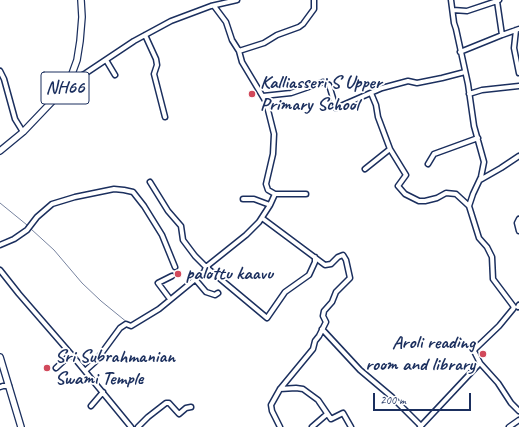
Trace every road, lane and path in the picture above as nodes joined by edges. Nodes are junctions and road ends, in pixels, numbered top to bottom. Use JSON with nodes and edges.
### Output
{"nodes":[{"id":1,"x":81,"y":0,"type":"edge"},
{"id":2,"x":237,"y":0,"type":"edge"},
{"id":3,"x":314,"y":0,"type":"edge"},
{"id":4,"x":451,"y":0,"type":"edge"},
{"id":5,"x":498,"y":0,"type":"edge"},
{"id":6,"x":227,"y":1,"type":"edge"},
{"id":7,"x":214,"y":6,"type":"junction"},
{"id":8,"x":453,"y":10,"type":"junction"},
{"id":9,"x":518,"y":29,"type":"edge"},
{"id":10,"x":145,"y":35,"type":"junction"},
{"id":11,"x":502,"y":35,"type":"junction"},
{"id":12,"x":239,"y":51,"type":"junction"},
{"id":13,"x":460,"y":52,"type":"junction"},
{"id":14,"x":106,"y":60,"type":"junction"},
{"id":15,"x":0,"y":71,"type":"edge"},
{"id":16,"x":465,"y":72,"type":"junction"},
{"id":17,"x":519,"y":73,"type":"edge"},
{"id":18,"x":115,"y":75,"type":"dead end"},
{"id":19,"x":69,"y":82,"type":"junction"},
{"id":20,"x":519,"y":86,"type":"edge"},
{"id":21,"x":371,"y":93,"type":"junction"},
{"id":22,"x":469,"y":94,"type":"junction"},
{"id":23,"x":262,"y":96,"type":"junction"},
{"id":24,"x":165,"y":117,"type":"dead end"},
{"id":25,"x":23,"y":132,"type":"junction"},
{"id":26,"x":478,"y":138,"type":"junction"},
{"id":27,"x":390,"y":149,"type":"junction"},
{"id":28,"x":0,"y":151,"type":"edge"},
{"id":29,"x":519,"y":156,"type":"edge"},
{"id":30,"x":428,"y":164,"type":"dead end"},
{"id":31,"x":365,"y":169,"type":"dead end"},
{"id":32,"x":480,"y":180,"type":"junction"},
{"id":33,"x":150,"y":182,"type":"dead end"},
{"id":34,"x":275,"y":194,"type":"junction"},
{"id":35,"x":306,"y":194,"type":"dead end"},
{"id":36,"x":243,"y":199,"type":"dead end"},
{"id":37,"x":270,"y":205,"type":"junction"},
{"id":38,"x":469,"y":206,"type":"junction"},
{"id":39,"x":262,"y":218,"type":"junction"},
{"id":40,"x":519,"y":219,"type":"edge"},
{"id":41,"x":519,"y":231,"type":"edge"},
{"id":42,"x":0,"y":245,"type":"edge"},
{"id":43,"x":316,"y":257,"type":"junction"},
{"id":44,"x":175,"y":267,"type":"dead end"},
{"id":45,"x":206,"y":267,"type":"junction"},
{"id":46,"x":0,"y":270,"type":"edge"},
{"id":47,"x":172,"y":276,"type":"dead end"},
{"id":48,"x":195,"y":279,"type":"junction"},
{"id":49,"x":218,"y":293,"type":"dead end"},
{"id":50,"x":170,"y":299,"type":"junction"},
{"id":51,"x":518,"y":306,"type":"edge"},
{"id":52,"x":322,"y":329,"type":"junction"},
{"id":53,"x":71,"y":354,"type":"junction"},
{"id":54,"x":0,"y":356,"type":"edge"},
{"id":55,"x":480,"y":363,"type":"junction"},
{"id":56,"x":56,"y":368,"type":"dead end"},
{"id":57,"x":85,"y":371,"type":"junction"},
{"id":58,"x":9,"y":386,"type":"junction"},
{"id":59,"x":0,"y":387,"type":"edge"},
{"id":60,"x":280,"y":389,"type":"junction"},
{"id":61,"x":103,"y":392,"type":"junction"},
{"id":62,"x":91,"y":406,"type":"dead end"},
{"id":63,"x":191,"y":407,"type":"dead end"},
{"id":64,"x":519,"y":411,"type":"edge"},
{"id":65,"x":327,"y":414,"type":"junction"},
{"id":66,"x":519,"y":420,"type":"edge"},
{"id":67,"x":420,"y":426,"type":"edge"},
{"id":68,"x":21,"y":427,"type":"edge"},
{"id":69,"x":131,"y":427,"type":"edge"},
{"id":70,"x":138,"y":427,"type":"edge"},
{"id":71,"x":280,"y":427,"type":"edge"},
{"id":72,"x":312,"y":427,"type":"edge"},
{"id":73,"x":351,"y":427,"type":"edge"},
{"id":74,"x":510,"y":427,"type":"edge"}],
"edges":[{"from":1,"to":19,"type":"highway","number":"NH66"},
{"from":2,"to":6,"type":"street"},
{"from":3,"to":12,"type":"street"},
{"from":4,"to":8,"type":"street"},
{"from":5,"to":8,"type":"street"},
{"from":5,"to":11,"type":"street"},
{"from":6,"to":7,"type":"street"},
{"from":7,"to":10,"type":"street"},
{"from":7,"to":12,"type":"street"},
{"from":8,"to":13,"type":"street"},
{"from":9,"to":11,"type":"street"},
{"from":9,"to":17,"type":"street"},
{"from":10,"to":14,"type":"street"},
{"from":10,"to":24,"type":"street"},
{"from":11,"to":13,"type":"street"},
{"from":12,"to":23,"type":"street"},
{"from":13,"to":16,"type":"street"},
{"from":14,"to":18,"type":"street"},
{"from":14,"to":19,"type":"street"},
{"from":15,"to":25,"type":"street"},
{"from":16,"to":21,"type":"street"},
{"from":16,"to":22,"type":"street"},
{"from":19,"to":25,"type":"highway","number":"NH66"},
{"from":20,"to":22,"type":"street"},
{"from":21,"to":23,"type":"street"},
{"from":21,"to":27,"type":"street"},
{"from":22,"to":26,"type":"street"},
{"from":23,"to":34,"type":"street"},
{"from":25,"to":28,"type":"highway","number":"NH66"},
{"from":26,"to":30,"type":"street"},
{"from":26,"to":32,"type":"street"},
{"from":27,"to":31,"type":"street"},
{"from":27,"to":38,"type":"street"},
{"from":29,"to":32,"type":"street"},
{"from":32,"to":38,"type":"street"},
{"from":33,"to":45,"type":"street"},
{"from":34,"to":35,"type":"street"},
{"from":34,"to":37,"type":"street"},
{"from":36,"to":37,"type":"street"},
{"from":37,"to":39,"type":"street"},
{"from":38,"to":51,"type":"street"},
{"from":39,"to":43,"type":"street"},
{"from":39,"to":45,"type":"street"},
{"from":40,"to":41,"type":"street"},
{"from":42,"to":44,"type":"street"},
{"from":43,"to":45,"type":"street"},
{"from":43,"to":52,"type":"street"},
{"from":45,"to":48,"type":"street"},
{"from":46,"to":53,"type":"street"},
{"from":47,"to":50,"type":"street"},
{"from":48,"to":49,"type":"street"},
{"from":48,"to":50,"type":"street"},
{"from":50,"to":57,"type":"street"},
{"from":51,"to":55,"type":"street"},
{"from":52,"to":60,"type":"street"},
{"from":52,"to":67,"type":"street"},
{"from":53,"to":56,"type":"street"},
{"from":53,"to":57,"type":"street"},
{"from":54,"to":58,"type":"highway"},
{"from":55,"to":64,"type":"street"},
{"from":55,"to":67,"type":"street"},
{"from":57,"to":61,"type":"street"},
{"from":58,"to":59,"type":"street"},
{"from":58,"to":68,"type":"highway"},
{"from":60,"to":65,"type":"street"},
{"from":60,"to":71,"type":"street"},
{"from":61,"to":62,"type":"street"},
{"from":61,"to":69,"type":"street"},
{"from":63,"to":70,"type":"street"},
{"from":65,"to":72,"type":"street"},
{"from":65,"to":73,"type":"street"},
{"from":66,"to":74,"type":"street"}]}
